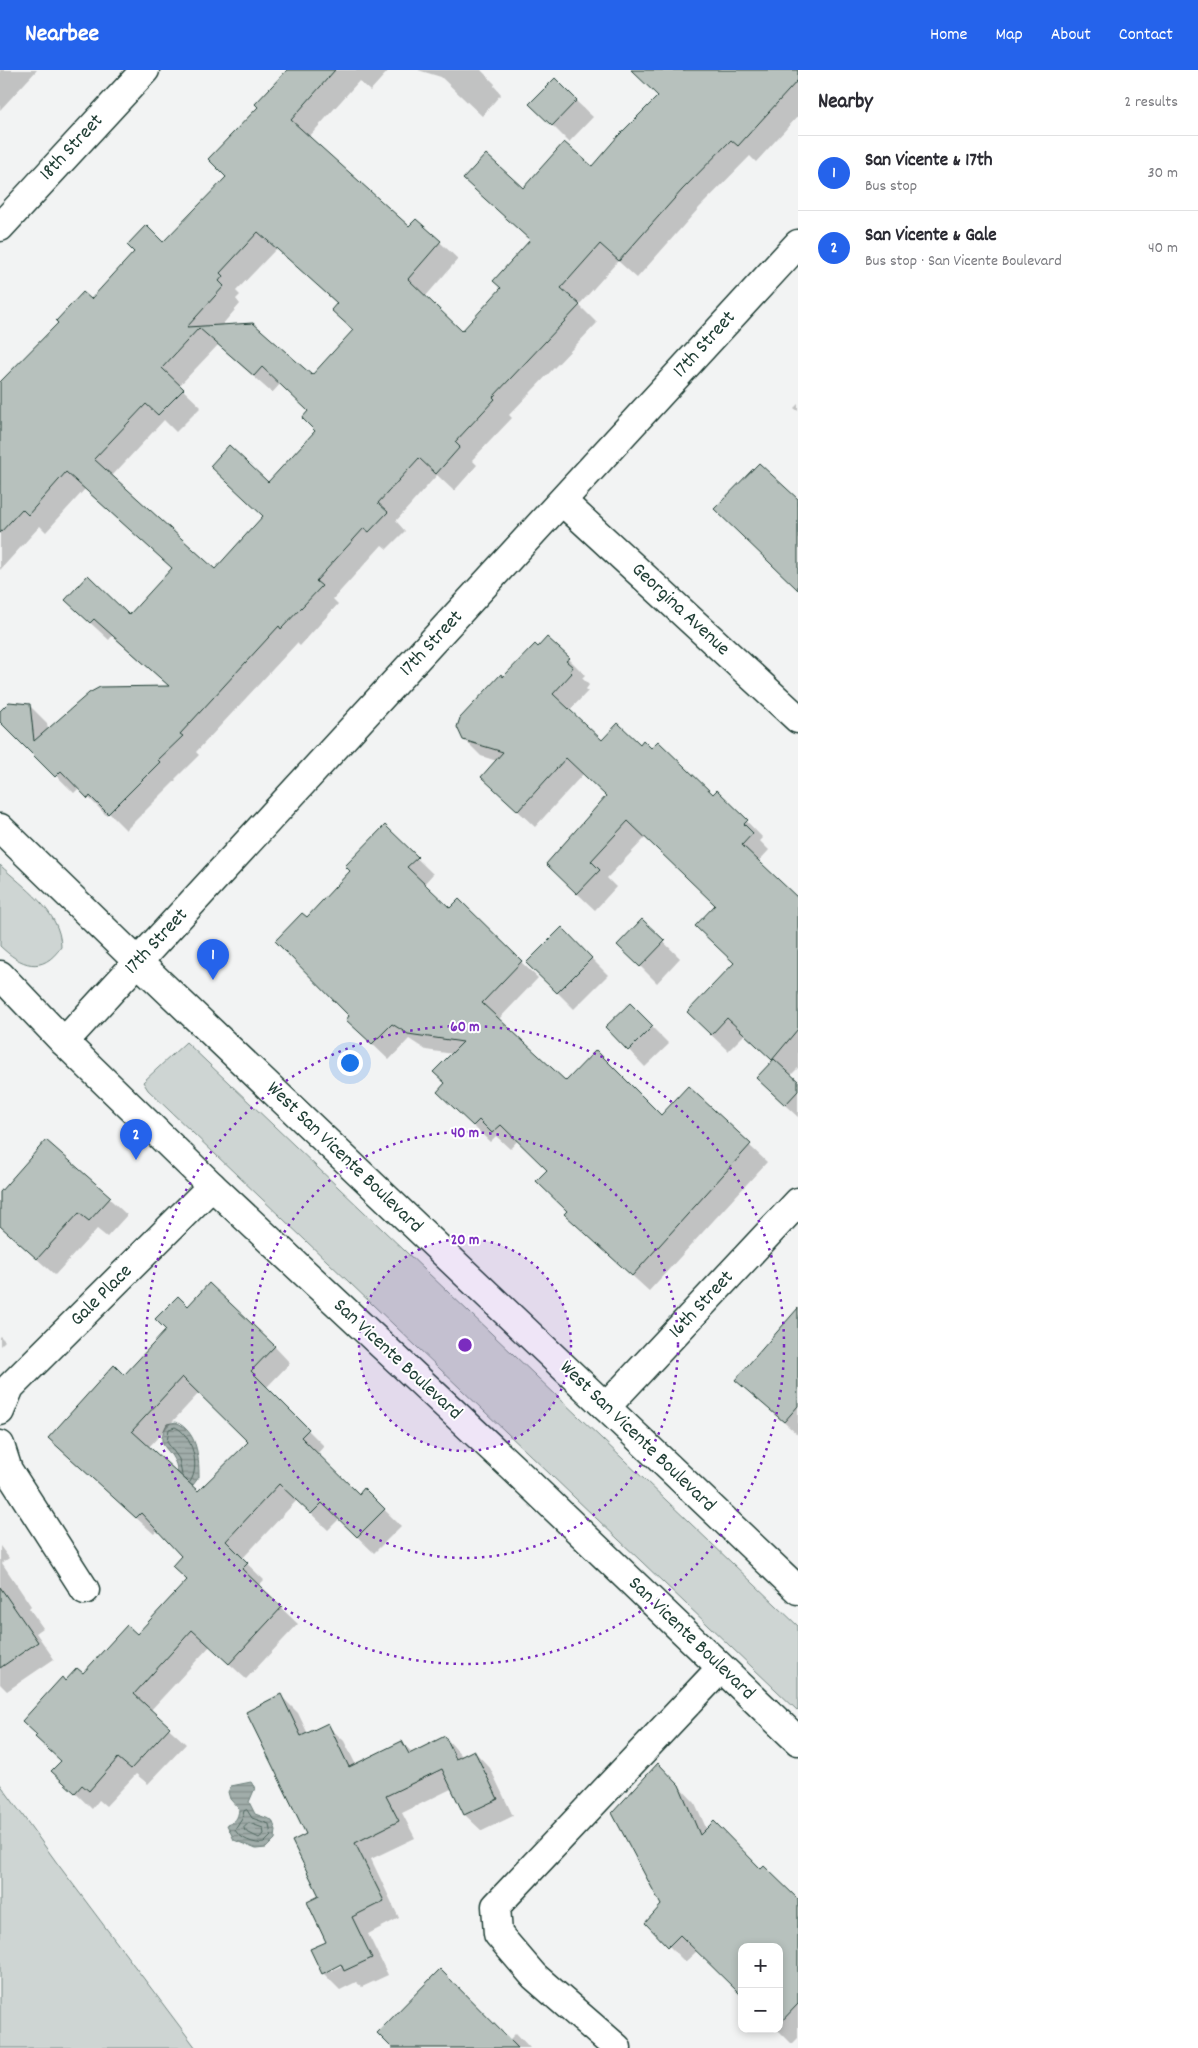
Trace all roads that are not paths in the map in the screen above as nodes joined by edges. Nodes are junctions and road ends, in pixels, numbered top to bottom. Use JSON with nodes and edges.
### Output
{"nodes":[{"id":1,"x":145,"y":70,"type":"edge"},
{"id":2,"x":0,"y":227,"type":"edge"},
{"id":3,"x":798,"y":244,"type":"edge"},
{"id":4,"x":563,"y":502,"type":"junction"},
{"id":5,"x":798,"y":719,"type":"edge"},
{"id":6,"x":0,"y":828,"type":"edge"},
{"id":7,"x":138,"y":962,"type":"junction"},
{"id":8,"x":0,"y":975,"type":"edge"},
{"id":9,"x":64,"y":1042,"type":"junction"},
{"id":10,"x":212,"y":1186,"type":"junction"},
{"id":11,"x":798,"y":1202,"type":"edge"},
{"id":12,"x":606,"y":1407,"type":"junction"},
{"id":13,"x":0,"y":1411,"type":"edge"},
{"id":14,"x":0,"y":1445,"type":"edge"},
{"id":15,"x":85,"y":1590,"type":"dead end"},
{"id":16,"x":798,"y":1590,"type":"edge"},
{"id":17,"x":721,"y":1668,"type":"junction"},
{"id":18,"x":798,"y":1741,"type":"edge"},
{"id":19,"x":617,"y":2048,"type":"edge"}],
"edges":[{"from":1,"to":2,"type":"street","name":"18th Street"},
{"from":3,"to":4,"type":"street","name":"17th Street"},
{"from":4,"to":5,"type":"street","name":"Georgina Avenue"},
{"from":4,"to":7,"type":"street","name":"17th Street"},
{"from":6,"to":7,"type":"street","name":"West San Vicente Boulevard"},
{"from":7,"to":9,"type":"street","name":"17th Street"},
{"from":7,"to":12,"type":"street","name":"West San Vicente Boulevard"},
{"from":8,"to":9,"type":"street","name":"San Vicente Boulevard"},
{"from":9,"to":10,"type":"street","name":"San Vicente Boulevard"},
{"from":10,"to":13,"type":"street","name":"Gale Place"},
{"from":10,"to":17,"type":"street","name":"San Vicente Boulevard"},
{"from":11,"to":12,"type":"street","name":"16th Street"},
{"from":12,"to":16,"type":"street","name":"West San Vicente Boulevard"},
{"from":14,"to":15,"type":"street"},
{"from":17,"to":18,"type":"street","name":"San Vicente Boulevard"},
{"from":17,"to":19,"type":"street"}]}
